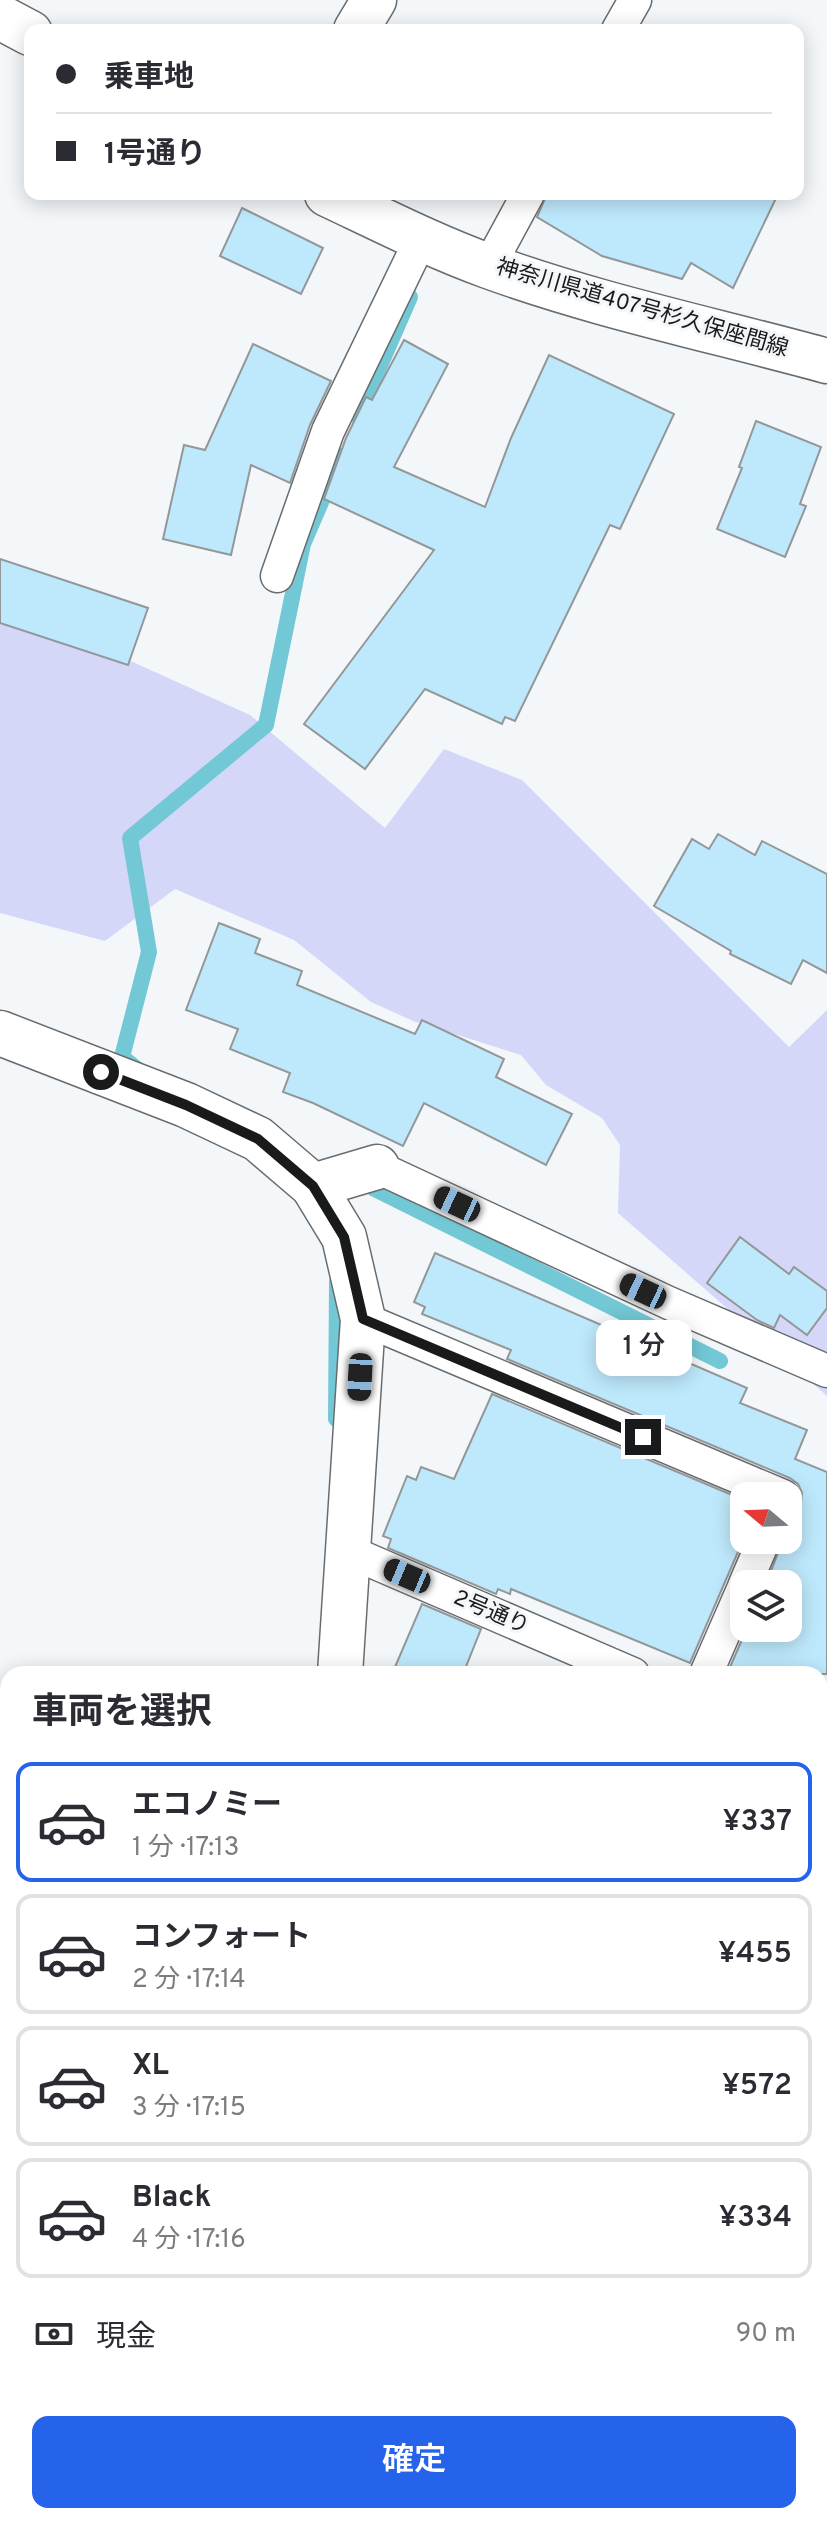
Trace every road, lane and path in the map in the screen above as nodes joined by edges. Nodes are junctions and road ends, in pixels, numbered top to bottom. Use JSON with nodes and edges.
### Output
{"nodes":[{"id":1,"x":374,"y":0,"type":"edge"},
{"id":2,"x":635,"y":0,"type":"edge"},
{"id":3,"x":0,"y":17,"type":"edge"},
{"id":4,"x":360,"y":24,"type":"edge"},
{"id":5,"x":621,"y":24,"type":"edge"},
{"id":6,"x":24,"y":30,"type":"edge"},
{"id":7,"x":340,"y":200,"type":"edge"},
{"id":8,"x":525,"y":200,"type":"edge"},
{"id":9,"x":421,"y":239,"type":"junction"},
{"id":10,"x":489,"y":266,"type":"junction"},
{"id":11,"x":827,"y":361,"type":"edge"},
{"id":12,"x":277,"y":576,"type":"dead end"},
{"id":13,"x":0,"y":1033,"type":"edge"},
{"id":14,"x":377,"y":1167,"type":"joint"},
{"id":15,"x":313,"y":1186,"type":"junction"},
{"id":16,"x":363,"y":1319,"type":"junction"},
{"id":17,"x":827,"y":1371,"type":"edge"},
{"id":18,"x":750,"y":1482,"type":"edge"},
{"id":19,"x":350,"y":1552,"type":"junction"},
{"id":20,"x":730,"y":1620,"type":"edge"},
{"id":21,"x":341,"y":1666,"type":"edge"},
{"id":22,"x":614,"y":1666,"type":"edge"},
{"id":23,"x":710,"y":1666,"type":"edge"}],
"edges":[{"from":1,"to":4,"type":"street"},
{"from":2,"to":5,"type":"lane"},
{"from":3,"to":6,"type":"street"},
{"from":7,"to":9,"type":"street","name":"神奈川県道407号杉久保座間線"},
{"from":8,"to":10,"type":"lane"},
{"from":9,"to":10,"type":"street","name":"神奈川県道407号杉久保座間線"},
{"from":9,"to":12,"type":"lane"},
{"from":10,"to":11,"type":"street","name":"神奈川県道407号杉久保座間線"},
{"from":13,"to":15,"type":"street"},
{"from":14,"to":15,"type":"street"},
{"from":14,"to":17,"type":"lane"},
{"from":15,"to":16,"type":"street"},
{"from":16,"to":18,"type":"lane"},
{"from":16,"to":19,"type":"street"},
{"from":19,"to":21,"type":"street"},
{"from":19,"to":22,"type":"lane","name":"2号通り"},
{"from":20,"to":23,"type":"lane"}]}
